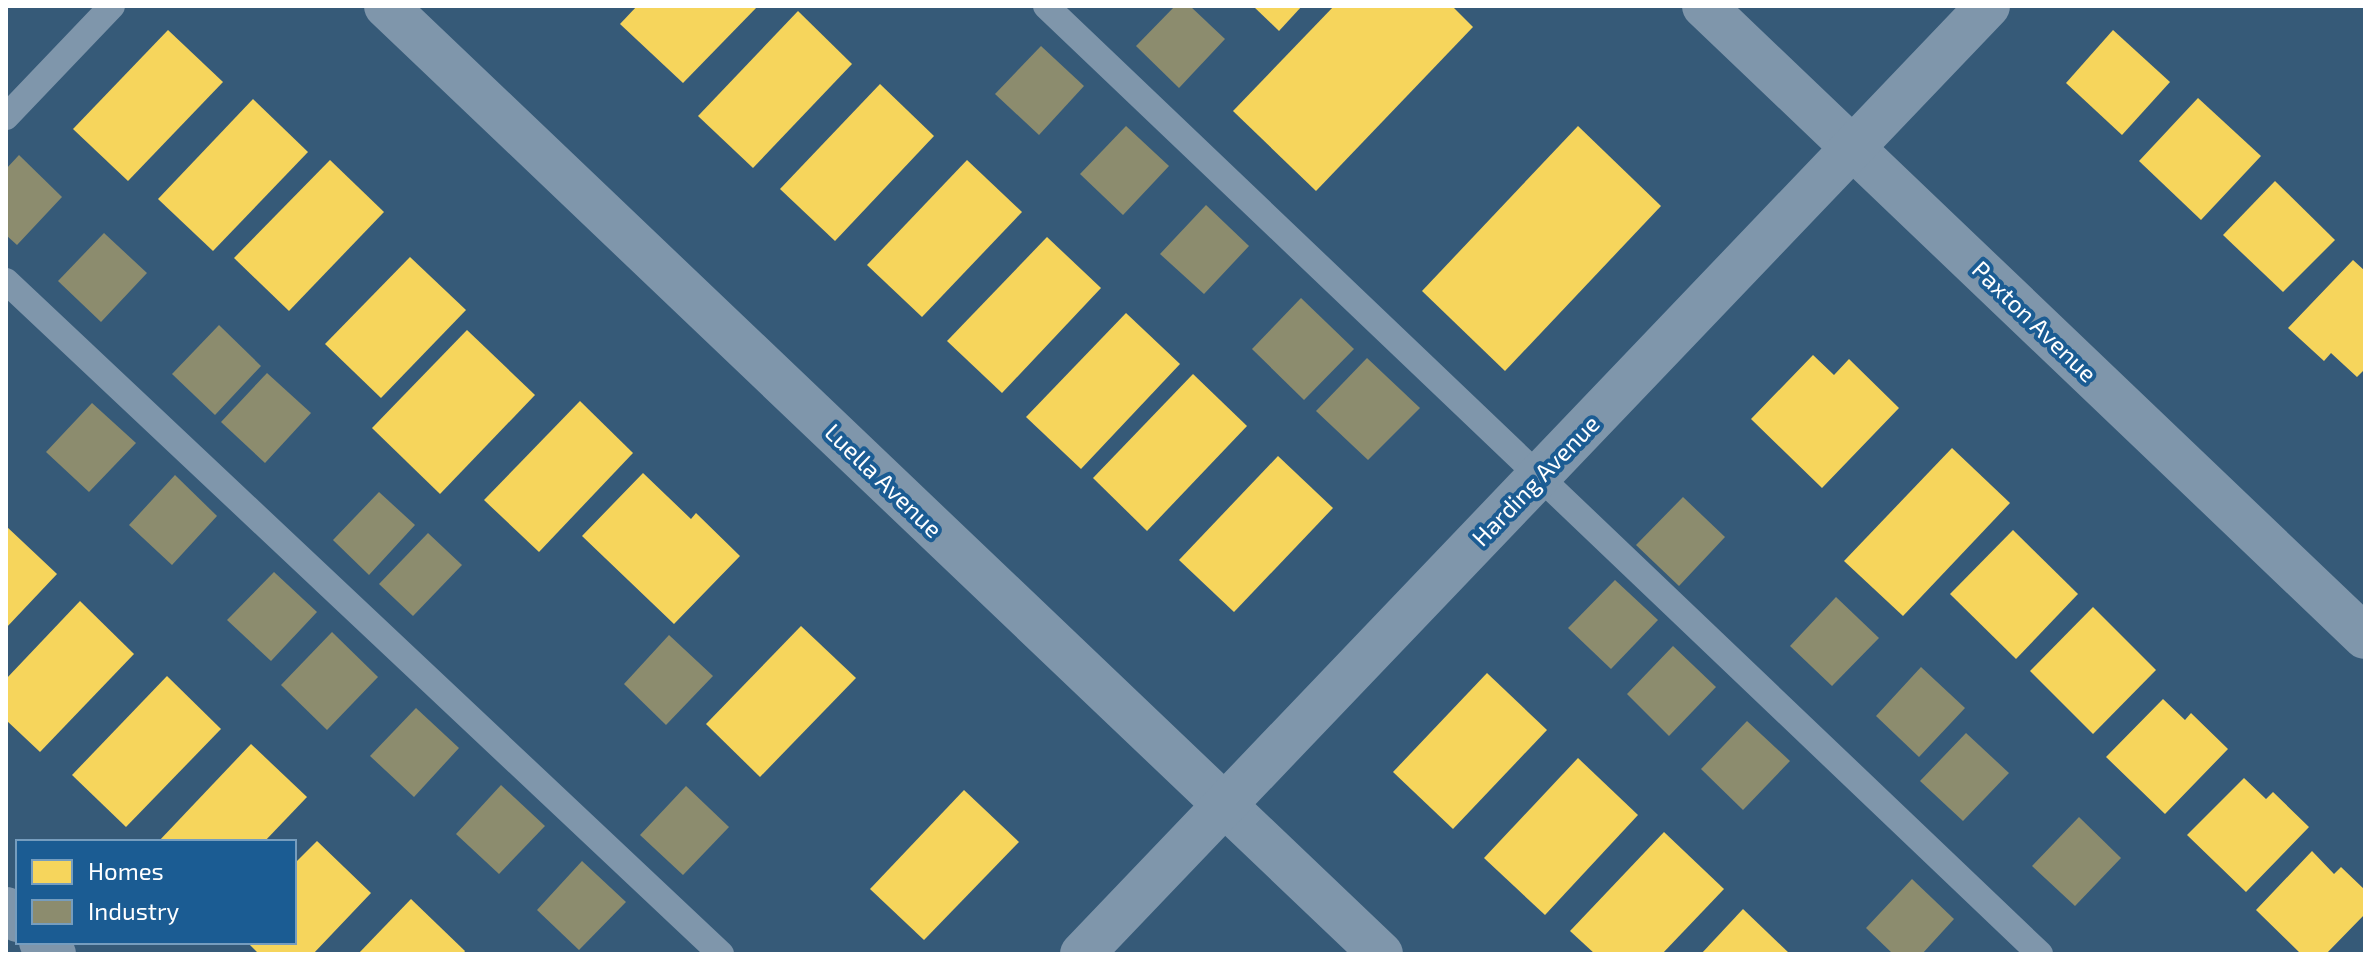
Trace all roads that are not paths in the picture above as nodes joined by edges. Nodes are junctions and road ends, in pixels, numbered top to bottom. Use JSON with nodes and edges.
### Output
{"nodes":[{"id":1,"x":112,"y":6,"type":"edge"},
{"id":2,"x":386,"y":6,"type":"edge"},
{"id":3,"x":1046,"y":6,"type":"edge"},
{"id":4,"x":1704,"y":6,"type":"edge"},
{"id":5,"x":1988,"y":6,"type":"edge"},
{"id":6,"x":6,"y":117,"type":"edge"},
{"id":7,"x":1853,"y":148,"type":"junction"},
{"id":8,"x":6,"y":281,"type":"edge"},
{"id":9,"x":1538,"y":476,"type":"junction"},
{"id":10,"x":2365,"y":637,"type":"edge"},
{"id":11,"x":1225,"y":805,"type":"junction"},
{"id":12,"x":721,"y":954,"type":"edge"},
{"id":13,"x":1082,"y":954,"type":"edge"},
{"id":14,"x":1381,"y":954,"type":"edge"},
{"id":15,"x":2040,"y":954,"type":"edge"}],
"edges":[{"from":1,"to":6,"type":"lane"},
{"from":2,"to":11,"type":"street","name":"Luella Avenue"},
{"from":3,"to":9,"type":"lane"},
{"from":4,"to":7,"type":"street","name":"Paxton Avenue"},
{"from":5,"to":7,"type":"street","name":"Harding Avenue"},
{"from":7,"to":9,"type":"street","name":"Harding Avenue"},
{"from":7,"to":10,"type":"street","name":"Paxton Avenue"},
{"from":8,"to":12,"type":"lane"},
{"from":9,"to":11,"type":"street","name":"Harding Avenue"},
{"from":9,"to":15,"type":"lane"},
{"from":11,"to":13,"type":"street","name":"Harding Avenue"},
{"from":11,"to":14,"type":"street","name":"Luella Avenue"}]}
